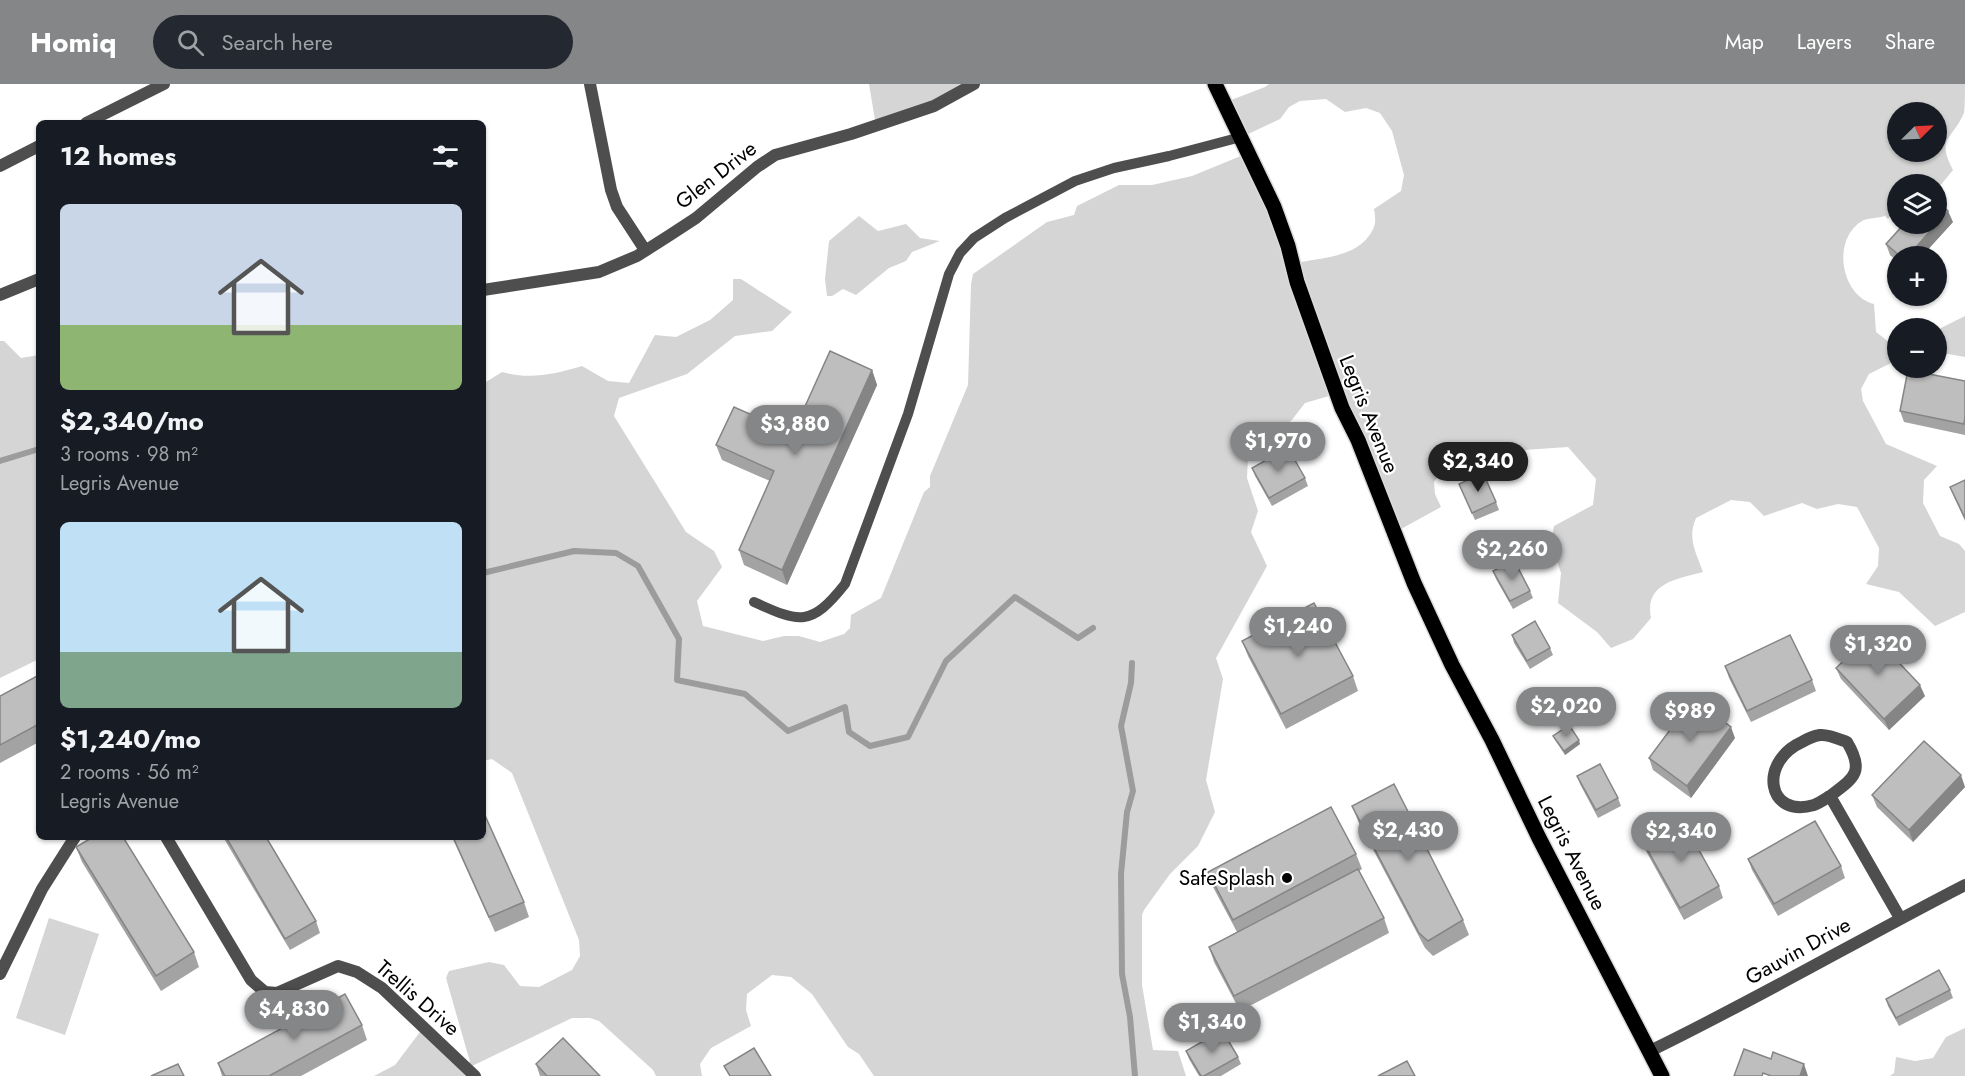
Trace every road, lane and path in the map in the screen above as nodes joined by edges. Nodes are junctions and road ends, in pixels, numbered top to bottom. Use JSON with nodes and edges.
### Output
{"nodes":[{"id":1,"x":164,"y":84,"type":"edge"},
{"id":2,"x":590,"y":84,"type":"edge"},
{"id":3,"x":974,"y":84,"type":"edge"},
{"id":4,"x":1215,"y":84,"type":"edge"},
{"id":5,"x":92,"y":120,"type":"edge"},
{"id":6,"x":1240,"y":137,"type":"junction"},
{"id":7,"x":36,"y":148,"type":"edge"},
{"id":8,"x":0,"y":166,"type":"edge"},
{"id":9,"x":645,"y":250,"type":"junction"},
{"id":10,"x":36,"y":280,"type":"edge"},
{"id":11,"x":486,"y":290,"type":"edge"},
{"id":12,"x":0,"y":295,"type":"edge"},
{"id":13,"x":754,"y":602,"type":"dead end"},
{"id":14,"x":1830,"y":796,"type":"junction"},
{"id":15,"x":73,"y":840,"type":"edge"},
{"id":16,"x":168,"y":840,"type":"edge"},
{"id":17,"x":1965,"y":885,"type":"edge"},
{"id":18,"x":1900,"y":918,"type":"junction"},
{"id":19,"x":0,"y":974,"type":"edge"},
{"id":20,"x":1650,"y":1051,"type":"junction"},
{"id":21,"x":476,"y":1076,"type":"edge"},
{"id":22,"x":1662,"y":1076,"type":"edge"}],
"edges":[{"from":1,"to":5,"type":"street"},
{"from":2,"to":9,"type":"street"},
{"from":3,"to":9,"type":"street","name":"Glen Drive"},
{"from":4,"to":6,"type":"main road","name":"Legris Avenue"},
{"from":6,"to":13,"type":"lane"},
{"from":6,"to":20,"type":"main road","name":"Legris Avenue"},
{"from":7,"to":8,"type":"street"},
{"from":9,"to":11,"type":"street","name":"Glen Drive"},
{"from":10,"to":12,"type":"street"},
{"from":14,"to":14,"type":"street"},
{"from":14,"to":18,"type":"street"},
{"from":15,"to":19,"type":"street"},
{"from":16,"to":21,"type":"street","name":"Trellis Drive"},
{"from":17,"to":18,"type":"street","name":"Gauvin Drive"},
{"from":18,"to":20,"type":"street","name":"Gauvin Drive"},
{"from":20,"to":22,"type":"main road","name":"Legris Avenue"}]}
